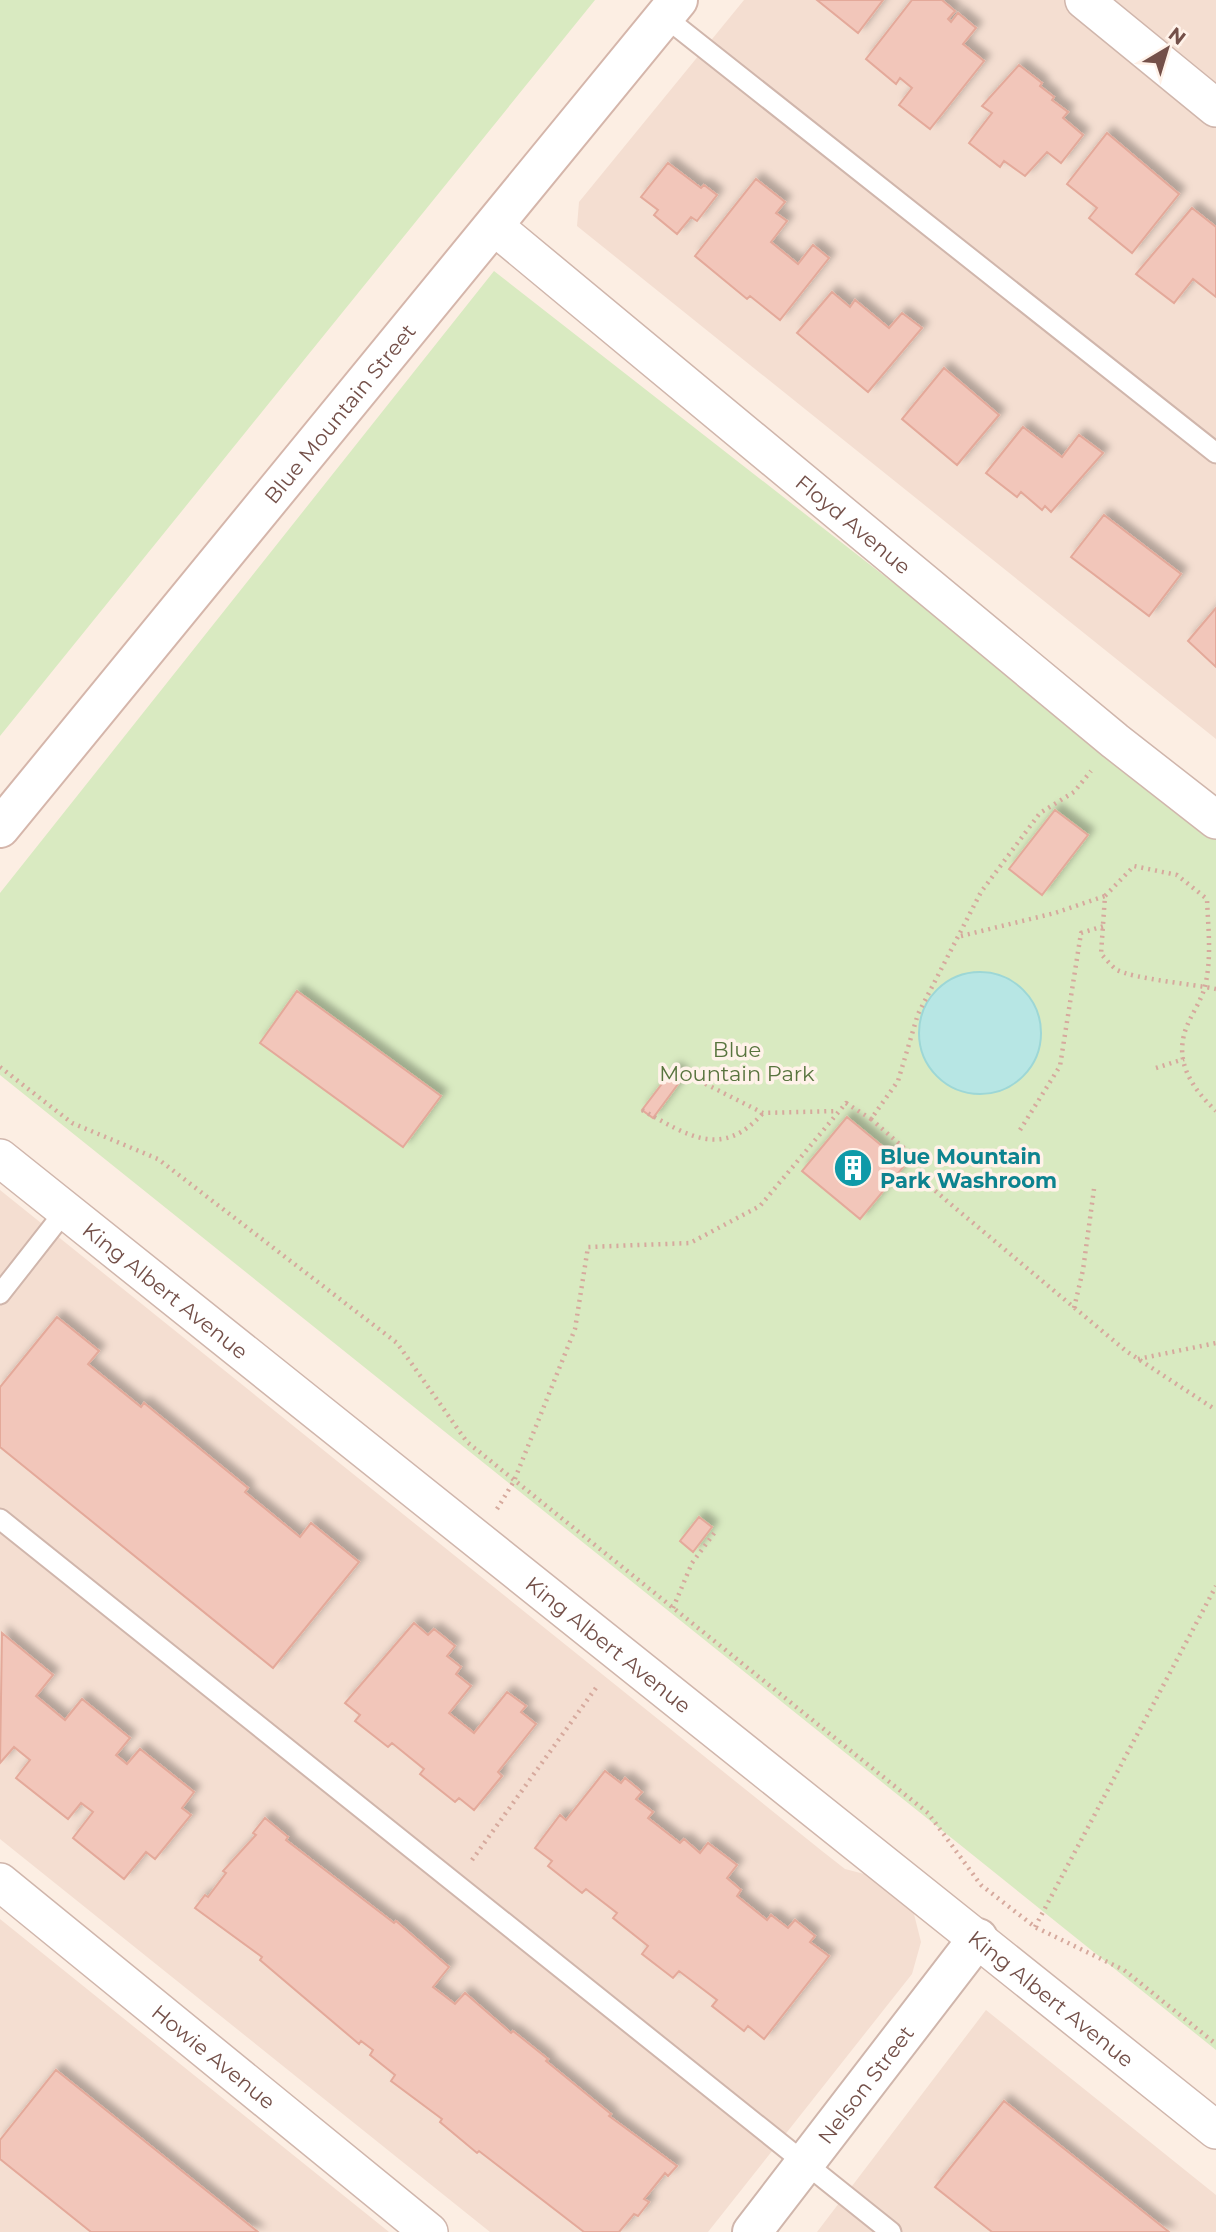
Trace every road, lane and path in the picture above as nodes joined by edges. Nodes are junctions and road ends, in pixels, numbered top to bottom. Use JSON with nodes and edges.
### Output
{"nodes":[{"id":1,"x":1084,"y":0,"type":"edge"},
{"id":2,"x":672,"y":8,"type":"edge"},
{"id":3,"x":1216,"y":108,"type":"edge"},
{"id":4,"x":494,"y":226,"type":"junction"},
{"id":5,"x":1216,"y":453,"type":"edge"},
{"id":6,"x":1115,"y":741,"type":"junction"},
{"id":7,"x":1216,"y":820,"type":"edge"},
{"id":8,"x":0,"y":828,"type":"edge"},
{"id":9,"x":1105,"y":896,"type":"junction"},
{"id":10,"x":1104,"y":926,"type":"junction"},
{"id":11,"x":960,"y":936,"type":"junction"},
{"id":12,"x":1205,"y":987,"type":"junction"},
{"id":13,"x":1216,"y":989,"type":"edge"},
{"id":14,"x":1184,"y":1059,"type":"junction"},
{"id":15,"x":0,"y":1067,"type":"edge"},
{"id":16,"x":674,"y":1068,"type":"dead end"},
{"id":17,"x":1156,"y":1068,"type":"dead end"},
{"id":18,"x":642,"y":1110,"type":"dead end"},
{"id":19,"x":839,"y":1111,"type":"junction"},
{"id":20,"x":1216,"y":1111,"type":"edge"},
{"id":21,"x":763,"y":1112,"type":"junction"},
{"id":22,"x":871,"y":1119,"type":"junction"},
{"id":23,"x":1020,"y":1130,"type":"dead end"},
{"id":24,"x":0,"y":1158,"type":"edge"},
{"id":25,"x":1094,"y":1189,"type":"dead end"},
{"id":26,"x":65,"y":1211,"type":"junction"},
{"id":27,"x":0,"y":1294,"type":"edge"},
{"id":28,"x":1074,"y":1308,"type":"junction"},
{"id":29,"x":1216,"y":1343,"type":"edge"},
{"id":30,"x":1137,"y":1359,"type":"junction"},
{"id":31,"x":1216,"y":1410,"type":"edge"},
{"id":32,"x":514,"y":1481,"type":"junction"},
{"id":33,"x":0,"y":1519,"type":"edge"},
{"id":34,"x":715,"y":1532,"type":"dead end"},
{"id":35,"x":479,"y":1540,"type":"junction"},
{"id":36,"x":1216,"y":1586,"type":"edge"},
{"id":37,"x":673,"y":1608,"type":"junction"},
{"id":38,"x":601,"y":1680,"type":"dead end"},
{"id":39,"x":483,"y":1844,"type":"dead end"},
{"id":40,"x":0,"y":1882,"type":"edge"},
{"id":41,"x":1035,"y":1927,"type":"junction"},
{"id":42,"x":978,"y":1938,"type":"junction"},
{"id":43,"x":1216,"y":2044,"type":"edge"},
{"id":44,"x":1216,"y":2130,"type":"edge"},
{"id":45,"x":805,"y":2163,"type":"junction"},
{"id":46,"x":429,"y":2232,"type":"edge"},
{"id":47,"x":751,"y":2232,"type":"edge"},
{"id":48,"x":891,"y":2232,"type":"edge"}],
"edges":[{"from":1,"to":3,"type":"street"},
{"from":2,"to":4,"type":"main road","name":"Blue Mountain Street"},
{"from":2,"to":5,"type":"lane"},
{"from":4,"to":6,"type":"street","name":"Floyd Avenue"},
{"from":4,"to":8,"type":"main road","name":"Blue Mountain Street"},
{"from":6,"to":7,"type":"street","name":"Floyd Avenue"},
{"from":6,"to":11,"type":"path"},
{"from":9,"to":10,"type":"path"},
{"from":9,"to":11,"type":"path"},
{"from":9,"to":12,"type":"path"},
{"from":10,"to":12,"type":"path"},
{"from":10,"to":23,"type":"path"},
{"from":11,"to":22,"type":"path"},
{"from":12,"to":13,"type":"path"},
{"from":12,"to":14,"type":"path"},
{"from":14,"to":17,"type":"path"},
{"from":14,"to":20,"type":"path"},
{"from":15,"to":32,"type":"path"},
{"from":16,"to":21,"type":"path"},
{"from":18,"to":21,"type":"path"},
{"from":19,"to":21,"type":"path"},
{"from":19,"to":22,"type":"path"},
{"from":19,"to":32,"type":"path"},
{"from":22,"to":28,"type":"path"},
{"from":24,"to":26,"type":"street","name":"King Albert Avenue"},
{"from":25,"to":28,"type":"path"},
{"from":26,"to":27,"type":"lane"},
{"from":26,"to":35,"type":"street","name":"King Albert Avenue"},
{"from":28,"to":30,"type":"path"},
{"from":29,"to":30,"type":"path"},
{"from":30,"to":31,"type":"path"},
{"from":32,"to":35,"type":"path"},
{"from":32,"to":37,"type":"path"},
{"from":33,"to":45,"type":"lane"},
{"from":34,"to":37,"type":"path"},
{"from":35,"to":42,"type":"street","name":"King Albert Avenue"},
{"from":36,"to":41,"type":"path"},
{"from":37,"to":41,"type":"path"},
{"from":38,"to":39,"type":"path"},
{"from":40,"to":46,"type":"street","name":"Howie Avenue"},
{"from":41,"to":43,"type":"path"},
{"from":42,"to":44,"type":"street","name":"King Albert Avenue"},
{"from":42,"to":45,"type":"main road","name":"Nelson Street"},
{"from":45,"to":47,"type":"main road","name":"Nelson Street"},
{"from":45,"to":48,"type":"lane"}]}
